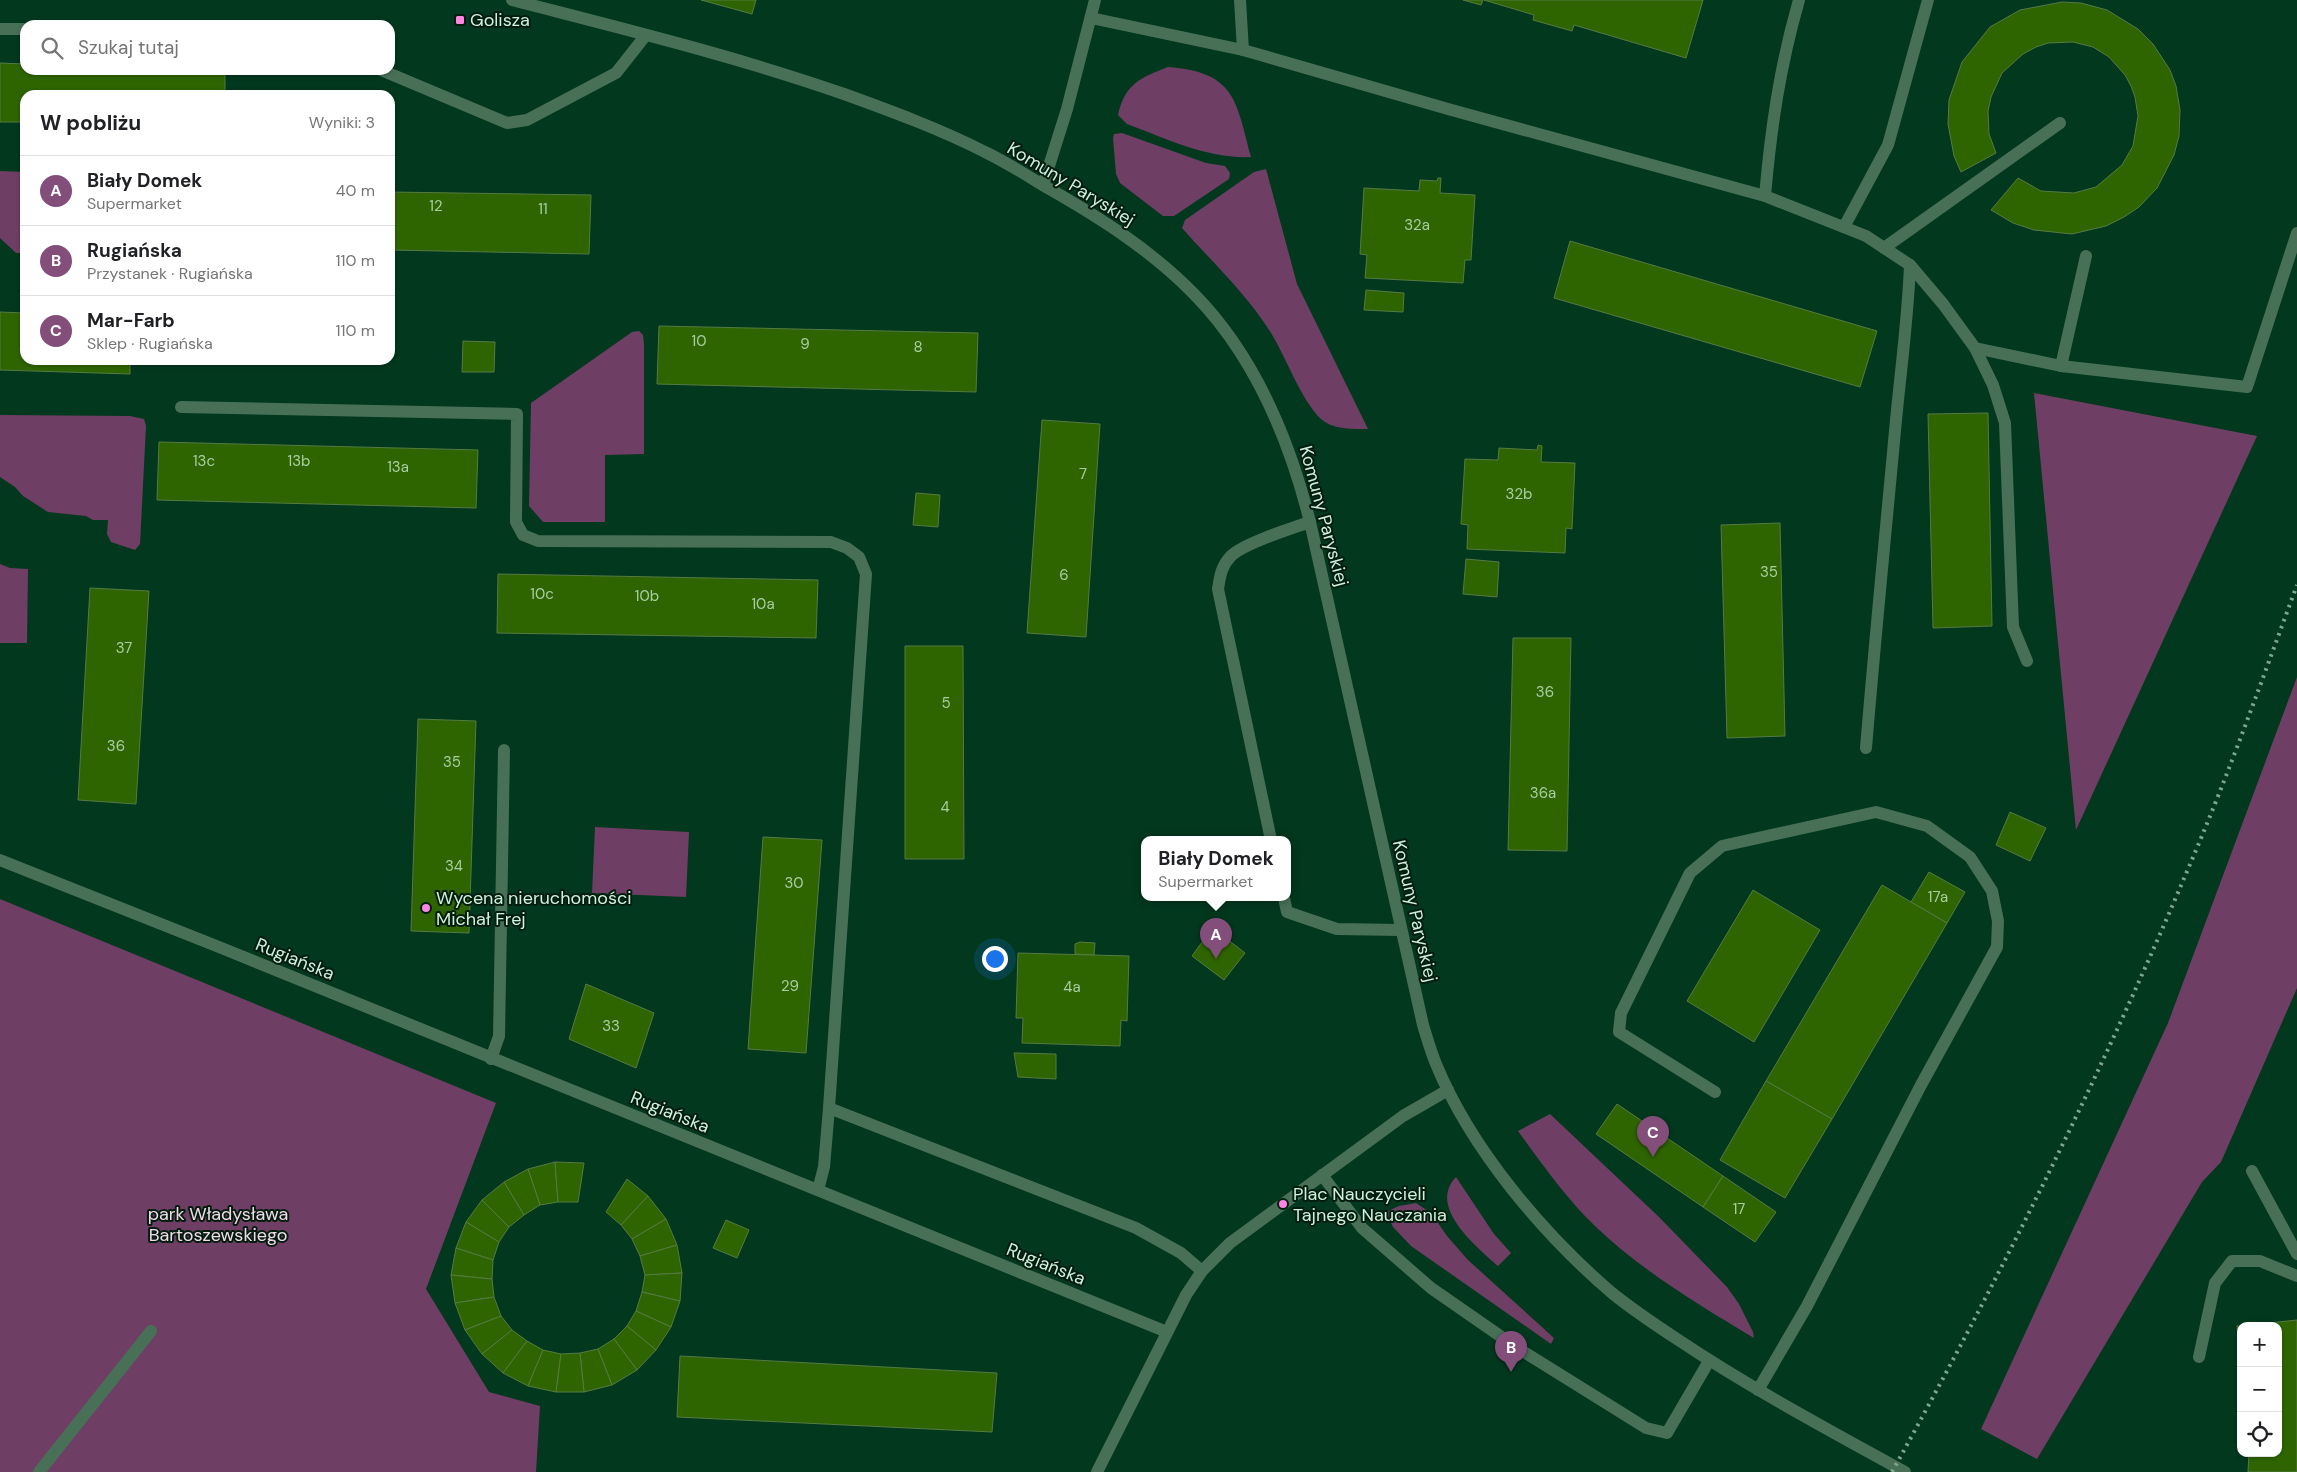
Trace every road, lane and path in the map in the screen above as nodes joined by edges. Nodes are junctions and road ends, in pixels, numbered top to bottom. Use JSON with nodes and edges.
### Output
{"nodes":[{"id":1,"x":512,"y":0,"type":"edge"},
{"id":2,"x":1095,"y":0,"type":"edge"},
{"id":3,"x":1240,"y":0,"type":"edge"},
{"id":4,"x":1799,"y":0,"type":"edge"},
{"id":5,"x":1928,"y":0,"type":"edge"},
{"id":6,"x":1091,"y":18,"type":"junction"},
{"id":7,"x":0,"y":29,"type":"edge"},
{"id":8,"x":20,"y":29,"type":"edge"},
{"id":9,"x":646,"y":35,"type":"junction"},
{"id":10,"x":1243,"y":50,"type":"junction"},
{"id":11,"x":393,"y":75,"type":"edge"},
{"id":12,"x":2060,"y":123,"type":"dead end"},
{"id":13,"x":1043,"y":185,"type":"junction"},
{"id":14,"x":1764,"y":196,"type":"junction"},
{"id":15,"x":1844,"y":227,"type":"junction"},
{"id":16,"x":2297,"y":233,"type":"edge"},
{"id":17,"x":1884,"y":248,"type":"junction"},
{"id":18,"x":2086,"y":256,"type":"dead end"},
{"id":19,"x":1910,"y":265,"type":"junction"},
{"id":20,"x":1975,"y":348,"type":"junction"},
{"id":21,"x":2061,"y":366,"type":"junction"},
{"id":22,"x":181,"y":407,"type":"dead end"},
{"id":23,"x":1310,"y":522,"type":"junction"},
{"id":24,"x":2027,"y":661,"type":"dead end"},
{"id":25,"x":1866,"y":748,"type":"dead end"},
{"id":26,"x":504,"y":750,"type":"dead end"},
{"id":27,"x":1270,"y":836,"type":"edge"},
{"id":28,"x":0,"y":860,"type":"edge"},
{"id":29,"x":1285,"y":901,"type":"edge"},
{"id":30,"x":1400,"y":930,"type":"junction"},
{"id":31,"x":491,"y":1059,"type":"junction"},
{"id":32,"x":1448,"y":1090,"type":"junction"},
{"id":33,"x":1716,"y":1092,"type":"dead end"},
{"id":34,"x":829,"y":1108,"type":"junction"},
{"id":35,"x":2252,"y":1171,"type":"dead end"},
{"id":36,"x":1322,"y":1176,"type":"junction"},
{"id":37,"x":818,"y":1190,"type":"junction"},
{"id":38,"x":2297,"y":1254,"type":"edge"},
{"id":39,"x":1202,"y":1271,"type":"junction"},
{"id":40,"x":2297,"y":1276,"type":"edge"},
{"id":41,"x":151,"y":1331,"type":"dead end"},
{"id":42,"x":1167,"y":1332,"type":"junction"},
{"id":43,"x":2199,"y":1357,"type":"dead end"},
{"id":44,"x":1709,"y":1361,"type":"junction"},
{"id":45,"x":1758,"y":1390,"type":"junction"},
{"id":46,"x":39,"y":1472,"type":"edge"},
{"id":47,"x":1097,"y":1472,"type":"edge"},
{"id":48,"x":1904,"y":1472,"type":"edge"}],
"edges":[{"from":1,"to":9,"type":"street","name":"Komuny Paryskiej"},
{"from":2,"to":6,"type":"street"},
{"from":3,"to":10,"type":"street"},
{"from":4,"to":14,"type":"street"},
{"from":5,"to":15,"type":"street"},
{"from":6,"to":10,"type":"street"},
{"from":6,"to":13,"type":"street"},
{"from":7,"to":8,"type":"street"},
{"from":9,"to":11,"type":"street"},
{"from":9,"to":13,"type":"street","name":"Komuny Paryskiej"},
{"from":10,"to":14,"type":"street"},
{"from":12,"to":17,"type":"street"},
{"from":13,"to":23,"type":"street","name":"Komuny Paryskiej"},
{"from":14,"to":15,"type":"street"},
{"from":15,"to":17,"type":"street"},
{"from":16,"to":21,"type":"street"},
{"from":17,"to":19,"type":"street"},
{"from":18,"to":21,"type":"street"},
{"from":19,"to":20,"type":"street"},
{"from":19,"to":25,"type":"street"},
{"from":20,"to":21,"type":"street"},
{"from":20,"to":24,"type":"street"},
{"from":22,"to":34,"type":"street"},
{"from":23,"to":27,"type":"street"},
{"from":23,"to":30,"type":"street","name":"Komuny Paryskiej"},
{"from":26,"to":31,"type":"street"},
{"from":28,"to":31,"type":"street","name":"Rugiańska"},
{"from":29,"to":30,"type":"street"},
{"from":30,"to":32,"type":"street","name":"Komuny Paryskiej"},
{"from":31,"to":37,"type":"street","name":"Rugiańska"},
{"from":32,"to":36,"type":"street"},
{"from":32,"to":44,"type":"street"},
{"from":33,"to":45,"type":"street"},
{"from":34,"to":37,"type":"street"},
{"from":34,"to":39,"type":"street"},
{"from":35,"to":38,"type":"street"},
{"from":36,"to":39,"type":"street"},
{"from":36,"to":44,"type":"street"},
{"from":37,"to":42,"type":"street","name":"Rugiańska"},
{"from":39,"to":42,"type":"street"},
{"from":40,"to":43,"type":"street"},
{"from":41,"to":46,"type":"street"},
{"from":42,"to":47,"type":"street"},
{"from":44,"to":45,"type":"street"},
{"from":45,"to":48,"type":"street"}]}
